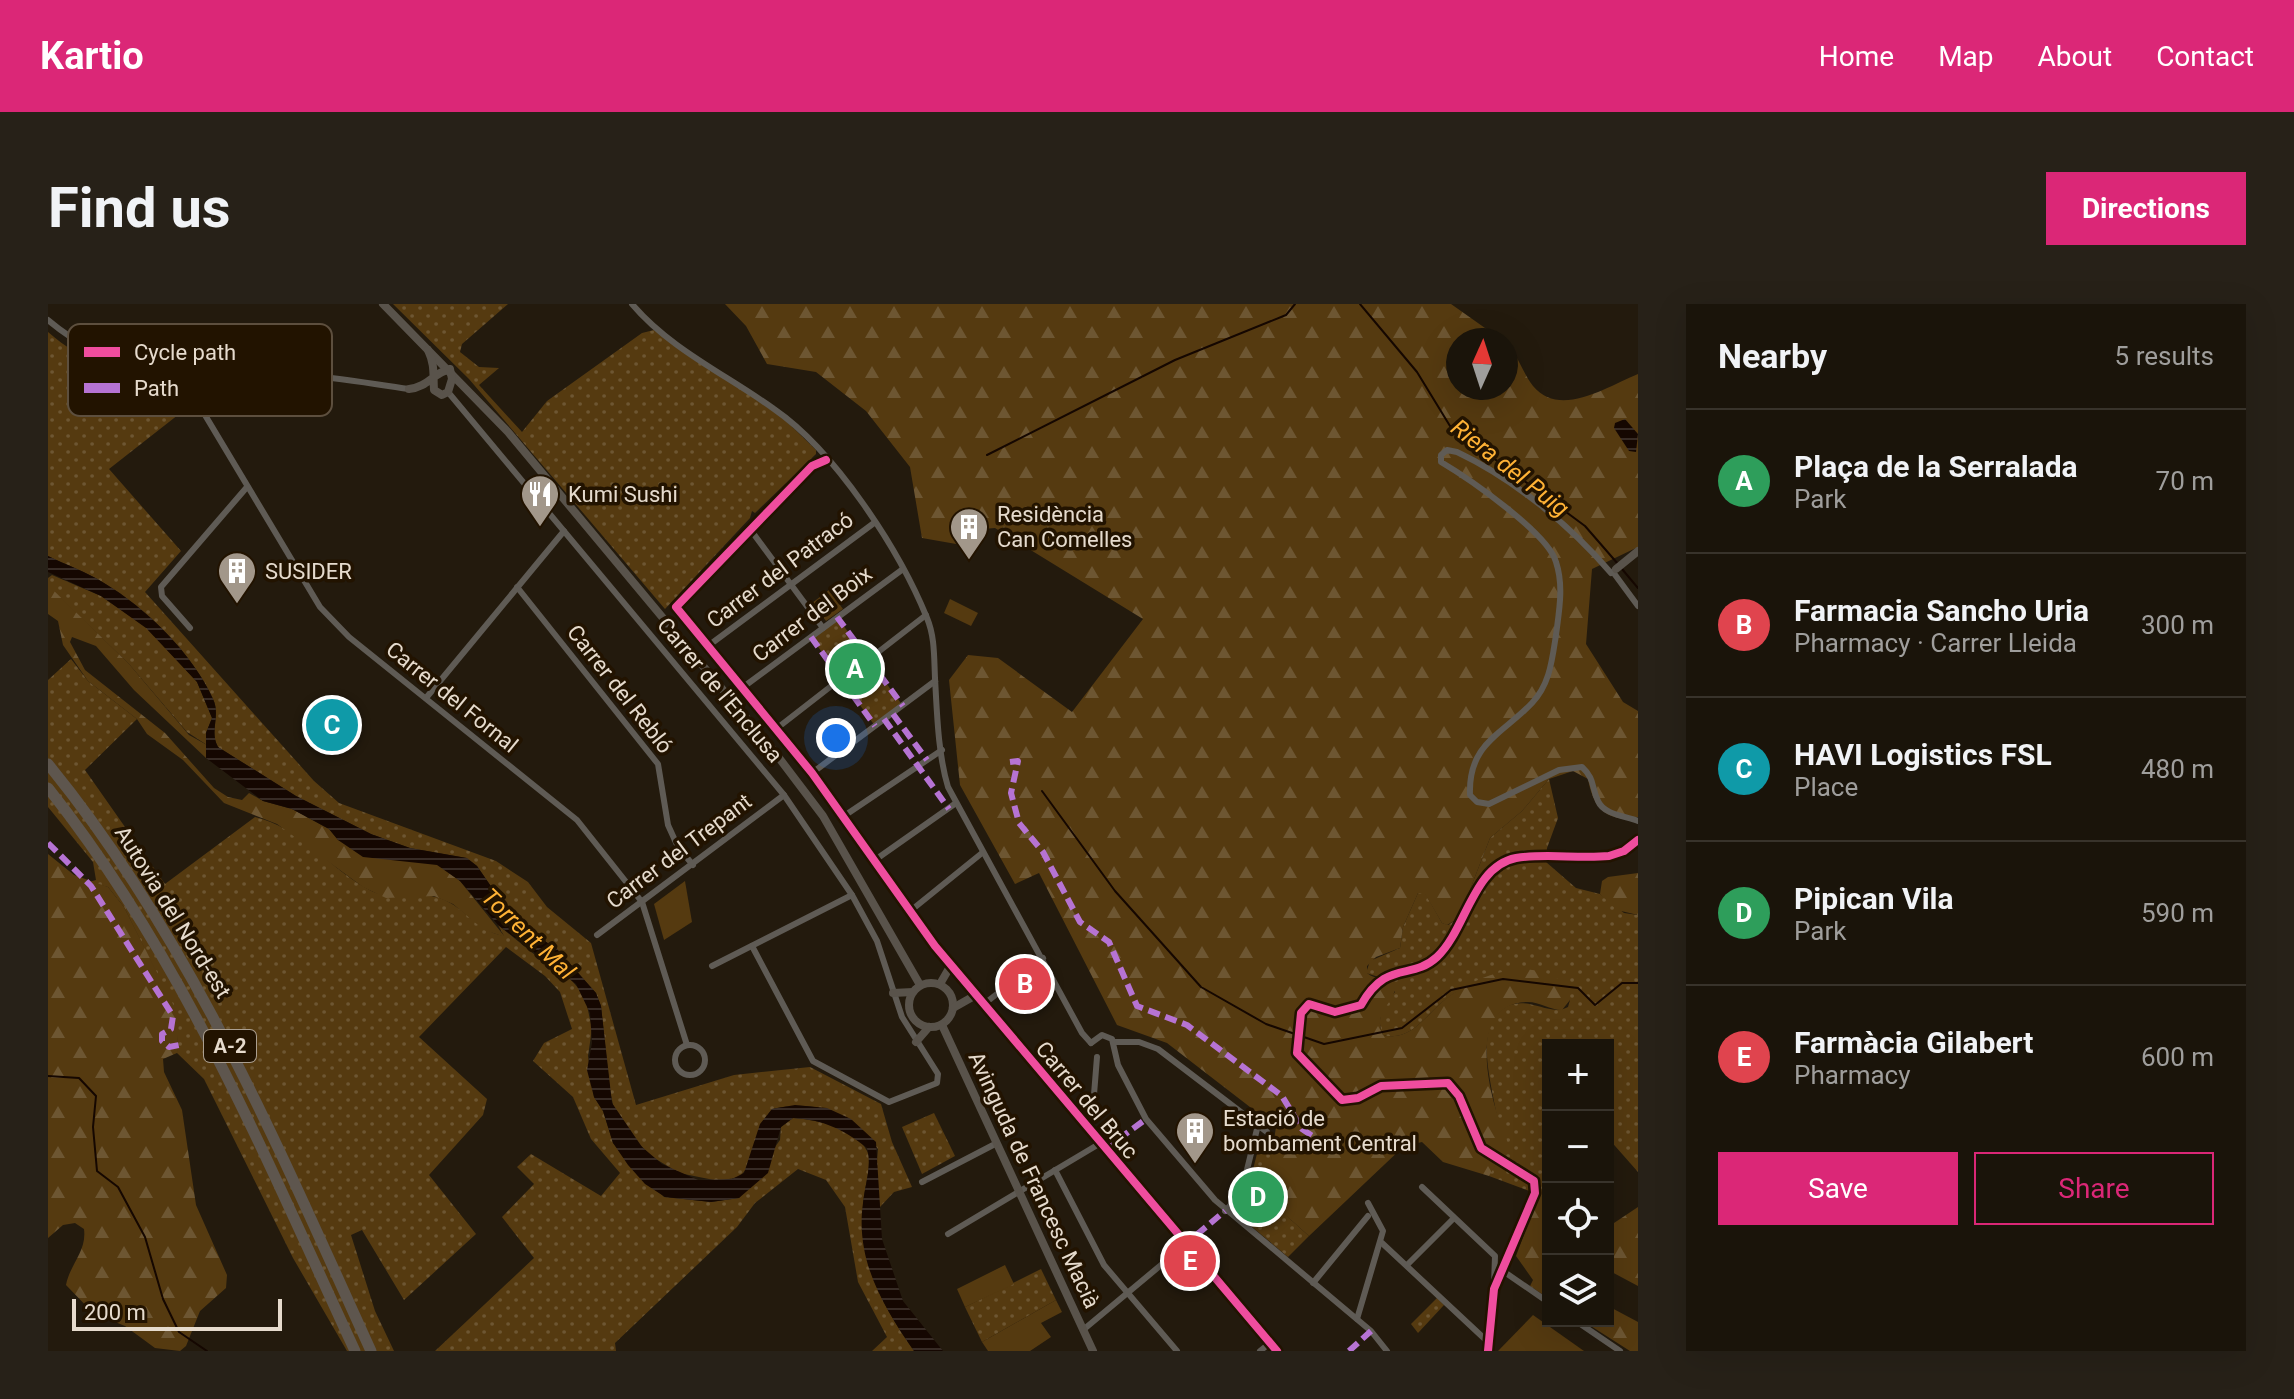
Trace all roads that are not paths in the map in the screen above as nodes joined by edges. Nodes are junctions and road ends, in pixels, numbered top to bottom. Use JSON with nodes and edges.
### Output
{"nodes":[{"id":1,"x":383,"y":304,"type":"edge"},
{"id":2,"x":632,"y":304,"type":"edge"},
{"id":3,"x":48,"y":320,"type":"edge"},
{"id":4,"x":68,"y":334,"type":"edge"},
{"id":5,"x":426,"y":346,"type":"junction"},
{"id":6,"x":450,"y":369,"type":"junction"},
{"id":7,"x":332,"y":379,"type":"edge"},
{"id":8,"x":435,"y":379,"type":"junction"},
{"id":9,"x":409,"y":389,"type":"junction"},
{"id":10,"x":448,"y":392,"type":"junction"},
{"id":11,"x":437,"y":394,"type":"junction"},
{"id":12,"x":473,"y":395,"type":"junction"},
{"id":13,"x":205,"y":416,"type":"edge"},
{"id":14,"x":826,"y":460,"type":"junction"},
{"id":15,"x":247,"y":487,"type":"junction"},
{"id":16,"x":874,"y":523,"type":"junction"},
{"id":17,"x":750,"y":529,"type":"junction"},
{"id":18,"x":564,"y":531,"type":"junction"},
{"id":19,"x":1638,"y":551,"type":"edge"},
{"id":20,"x":903,"y":569,"type":"junction"},
{"id":21,"x":1617,"y":569,"type":"junction"},
{"id":22,"x":793,"y":585,"type":"junction"},
{"id":23,"x":517,"y":587,"type":"junction"},
{"id":24,"x":1638,"y":606,"type":"edge"},
{"id":25,"x":926,"y":615,"type":"junction"},
{"id":26,"x":190,"y":628,"type":"dead end"},
{"id":27,"x":823,"y":628,"type":"junction"},
{"id":28,"x":708,"y":646,"type":"junction"},
{"id":29,"x":877,"y":653,"type":"dead end"},
{"id":30,"x":935,"y":681,"type":"junction"},
{"id":31,"x":830,"y":687,"type":"dead end"},
{"id":32,"x":742,"y":688,"type":"junction"},
{"id":33,"x":426,"y":698,"type":"junction"},
{"id":34,"x":776,"y":729,"type":"junction"},
{"id":35,"x":942,"y":750,"type":"junction"},
{"id":36,"x":48,"y":764,"type":"edge"},
{"id":37,"x":812,"y":773,"type":"junction"},
{"id":38,"x":48,"y":788,"type":"edge"},
{"id":39,"x":784,"y":795,"type":"junction"},
{"id":40,"x":956,"y":803,"type":"junction"},
{"id":41,"x":844,"y":816,"type":"junction"},
{"id":42,"x":1638,"y":821,"type":"edge"},
{"id":43,"x":1638,"y":840,"type":"edge"},
{"id":44,"x":982,"y":853,"type":"junction"},
{"id":45,"x":875,"y":860,"type":"junction"},
{"id":46,"x":693,"y":865,"type":"junction"},
{"id":47,"x":852,"y":895,"type":"junction"},
{"id":48,"x":642,"y":902,"type":"junction"},
{"id":49,"x":909,"y":912,"type":"junction"},
{"id":50,"x":597,"y":935,"type":"dead end"},
{"id":51,"x":752,"y":946,"type":"junction"},
{"id":52,"x":1043,"y":958,"type":"junction"},
{"id":53,"x":951,"y":965,"type":"junction"},
{"id":54,"x":712,"y":966,"type":"dead end"},
{"id":55,"x":940,"y":984,"type":"junction"},
{"id":56,"x":917,"y":989,"type":"junction"},
{"id":57,"x":893,"y":993,"type":"junction"},
{"id":58,"x":976,"y":995,"type":"junction"},
{"id":59,"x":984,"y":1004,"type":"junction"},
{"id":60,"x":953,"y":1008,"type":"junction"},
{"id":61,"x":942,"y":1025,"type":"junction"},
{"id":62,"x":929,"y":1027,"type":"junction"},
{"id":63,"x":916,"y":1042,"type":"junction"},
{"id":64,"x":1113,"y":1042,"type":"junction"},
{"id":65,"x":1091,"y":1043,"type":"junction"},
{"id":66,"x":687,"y":1045,"type":"junction"},
{"id":67,"x":1112,"y":1053,"type":"junction"},
{"id":68,"x":1097,"y":1057,"type":"junction"},
{"id":69,"x":1082,"y":1122,"type":"junction"},
{"id":70,"x":1258,"y":1125,"type":"junction"},
{"id":71,"x":1267,"y":1132,"type":"dead end"},
{"id":72,"x":997,"y":1143,"type":"junction"},
{"id":73,"x":1099,"y":1144,"type":"junction"},
{"id":74,"x":1055,"y":1170,"type":"junction"},
{"id":75,"x":922,"y":1182,"type":"dead end"},
{"id":76,"x":1422,"y":1187,"type":"dead end"},
{"id":77,"x":1019,"y":1192,"type":"junction"},
{"id":78,"x":1368,"y":1203,"type":"dead end"},
{"id":79,"x":1225,"y":1211,"type":"junction"},
{"id":80,"x":1368,"y":1216,"type":"dead end"},
{"id":81,"x":1454,"y":1218,"type":"junction"},
{"id":82,"x":948,"y":1234,"type":"dead end"},
{"id":83,"x":1382,"y":1243,"type":"junction"},
{"id":84,"x":1185,"y":1245,"type":"junction"},
{"id":85,"x":1407,"y":1265,"type":"junction"},
{"id":86,"x":1503,"y":1271,"type":"junction"},
{"id":87,"x":1313,"y":1283,"type":"junction"},
{"id":88,"x":1494,"y":1289,"type":"junction"},
{"id":89,"x":1126,"y":1293,"type":"junction"},
{"id":90,"x":1542,"y":1298,"type":"edge"},
{"id":91,"x":1357,"y":1319,"type":"junction"},
{"id":92,"x":1585,"y":1327,"type":"edge"},
{"id":93,"x":1083,"y":1330,"type":"junction"},
{"id":94,"x":1488,"y":1342,"type":"junction"},
{"id":95,"x":1270,"y":1343,"type":"junction"},
{"id":96,"x":355,"y":1351,"type":"edge"},
{"id":97,"x":371,"y":1351,"type":"edge"},
{"id":98,"x":1093,"y":1351,"type":"edge"},
{"id":99,"x":1177,"y":1351,"type":"edge"},
{"id":100,"x":1260,"y":1351,"type":"edge"},
{"id":101,"x":1277,"y":1351,"type":"edge"},
{"id":102,"x":1387,"y":1351,"type":"edge"},
{"id":103,"x":1488,"y":1351,"type":"edge"},
{"id":104,"x":1620,"y":1351,"type":"edge"}],
"edges":[{"from":1,"to":5,"type":"street"},
{"from":2,"to":14,"type":"street"},
{"from":3,"to":4,"type":"street"},
{"from":5,"to":6,"type":"street"},
{"from":5,"to":8,"type":"street"},
{"from":6,"to":8,"type":"street"},
{"from":6,"to":10,"type":"street"},
{"from":6,"to":12,"type":"street"},
{"from":7,"to":9,"type":"street"},
{"from":8,"to":9,"type":"street"},
{"from":8,"to":11,"type":"street"},
{"from":9,"to":11,"type":"street"},
{"from":10,"to":11,"type":"street"},
{"from":10,"to":12,"type":"street"},
{"from":10,"to":18,"type":"street","name":"Carrer de l'Enclusa"},
{"from":12,"to":56,"type":"street"},
{"from":13,"to":15,"type":"street","name":"Carrer del Fornal"},
{"from":14,"to":16,"type":"street"},
{"from":14,"to":17,"type":"street"},
{"from":15,"to":26,"type":"street"},
{"from":15,"to":33,"type":"street","name":"Carrer del Fornal"},
{"from":16,"to":20,"type":"street"},
{"from":16,"to":22,"type":"street","name":"Carrer del Patracó"},
{"from":17,"to":22,"type":"street"},
{"from":17,"to":28,"type":"street","name":"Carrer del Bruc"},
{"from":18,"to":23,"type":"street"},
{"from":18,"to":39,"type":"street","name":"Carrer de l'Enclusa"},
{"from":19,"to":21,"type":"street"},
{"from":20,"to":25,"type":"street"},
{"from":20,"to":27,"type":"street","name":"Carrer del Boix"},
{"from":21,"to":24,"type":"street"},
{"from":21,"to":42,"type":"street"},
{"from":22,"to":27,"type":"street"},
{"from":22,"to":28,"type":"street","name":"Carrer del Patracó"},
{"from":23,"to":33,"type":"street"},
{"from":23,"to":46,"type":"street","name":"Carrer del Rebló"},
{"from":25,"to":29,"type":"street"},
{"from":25,"to":30,"type":"street"},
{"from":27,"to":32,"type":"street","name":"Carrer del Boix"},
{"from":28,"to":32,"type":"street","name":"Carrer del Bruc"},
{"from":30,"to":35,"type":"street"},
{"from":30,"to":37,"type":"street"},
{"from":31,"to":34,"type":"street"},
{"from":32,"to":34,"type":"street","name":"Carrer del Bruc"},
{"from":33,"to":48,"type":"street","name":"Carrer del Fornal"},
{"from":34,"to":37,"type":"street","name":"Carrer del Bruc"},
{"from":35,"to":40,"type":"street"},
{"from":35,"to":41,"type":"street"},
{"from":36,"to":97,"type":"highway","name":"Autovia del Nord-est","number":"A-2"},
{"from":37,"to":41,"type":"street","name":"Carrer del Bruc"},
{"from":38,"to":96,"type":"highway","name":"Autovia del Nord-est","number":"A-2"},
{"from":39,"to":46,"type":"street","name":"Carrer del Trepant"},
{"from":39,"to":47,"type":"street","name":"Carrer de l'Enclusa"},
{"from":40,"to":44,"type":"street"},
{"from":40,"to":45,"type":"street"},
{"from":41,"to":45,"type":"street","name":"Carrer del Bruc"},
{"from":43,"to":86,"type":"street"},
{"from":44,"to":49,"type":"street"},
{"from":44,"to":52,"type":"street"},
{"from":45,"to":49,"type":"street","name":"Carrer del Bruc"},
{"from":46,"to":48,"type":"street","name":"Carrer del Trepant"},
{"from":47,"to":51,"type":"street"},
{"from":47,"to":57,"type":"street","name":"Carrer de l'Enclusa"},
{"from":48,"to":50,"type":"street","name":"Carrer del Trepant"},
{"from":48,"to":66,"type":"street","name":"Carrer del Fornal"},
{"from":49,"to":53,"type":"street","name":"Carrer del Bruc"},
{"from":51,"to":54,"type":"street"},
{"from":51,"to":63,"type":"street","name":"Carrer de l'Enclusa"},
{"from":52,"to":59,"type":"street"},
{"from":52,"to":65,"type":"street"},
{"from":53,"to":55,"type":"street"},
{"from":53,"to":58,"type":"street","name":"Carrer del Bruc"},
{"from":55,"to":56,"type":"street"},
{"from":55,"to":60,"type":"street"},
{"from":56,"to":57,"type":"street"},
{"from":56,"to":62,"type":"street"},
{"from":57,"to":63,"type":"street","name":"Carrer de l'Enclusa"},
{"from":58,"to":59,"type":"street","name":"Carrer del Bruc"},
{"from":58,"to":60,"type":"street"},
{"from":59,"to":69,"type":"street","name":"Carrer del Bruc"},
{"from":60,"to":61,"type":"street"},
{"from":61,"to":62,"type":"street"},
{"from":61,"to":72,"type":"street","name":"Avinguda de Francesc Macià"},
{"from":62,"to":63,"type":"street"},
{"from":64,"to":65,"type":"street"},
{"from":64,"to":67,"type":"street"},
{"from":64,"to":70,"type":"street"},
{"from":65,"to":68,"type":"street"},
{"from":66,"to":66,"type":"street","name":"Carrer del Fornal"},
{"from":67,"to":68,"type":"street"},
{"from":67,"to":79,"type":"street"},
{"from":68,"to":69,"type":"street"},
{"from":69,"to":73,"type":"street","name":"Carrer del Bruc"},
{"from":70,"to":71,"type":"street"},
{"from":70,"to":79,"type":"street"},
{"from":72,"to":75,"type":"street"},
{"from":72,"to":77,"type":"street","name":"Avinguda de Francesc Macià"},
{"from":73,"to":74,"type":"street"},
{"from":73,"to":84,"type":"street","name":"Carrer del Bruc"},
{"from":74,"to":77,"type":"street"},
{"from":74,"to":89,"type":"street"},
{"from":76,"to":81,"type":"street"},
{"from":77,"to":82,"type":"street"},
{"from":77,"to":93,"type":"street","name":"Avinguda de Francesc Macià"},
{"from":78,"to":83,"type":"street"},
{"from":79,"to":87,"type":"street"},
{"from":80,"to":87,"type":"street"},
{"from":81,"to":85,"type":"street"},
{"from":81,"to":88,"type":"street"},
{"from":83,"to":85,"type":"street"},
{"from":83,"to":91,"type":"street"},
{"from":84,"to":89,"type":"street"},
{"from":84,"to":95,"type":"street","name":"Carrer del Bruc"},
{"from":85,"to":94,"type":"street"},
{"from":86,"to":88,"type":"street"},
{"from":86,"to":90,"type":"street"},
{"from":87,"to":91,"type":"street"},
{"from":88,"to":94,"type":"street"},
{"from":89,"to":93,"type":"street"},
{"from":89,"to":99,"type":"street"},
{"from":91,"to":102,"type":"street"},
{"from":92,"to":104,"type":"street"},
{"from":93,"to":98,"type":"street","name":"Avinguda de Francesc Macià"},
{"from":94,"to":103,"type":"street"},
{"from":95,"to":100,"type":"street"},
{"from":95,"to":101,"type":"street","name":"Carrer del Bruc"}]}
